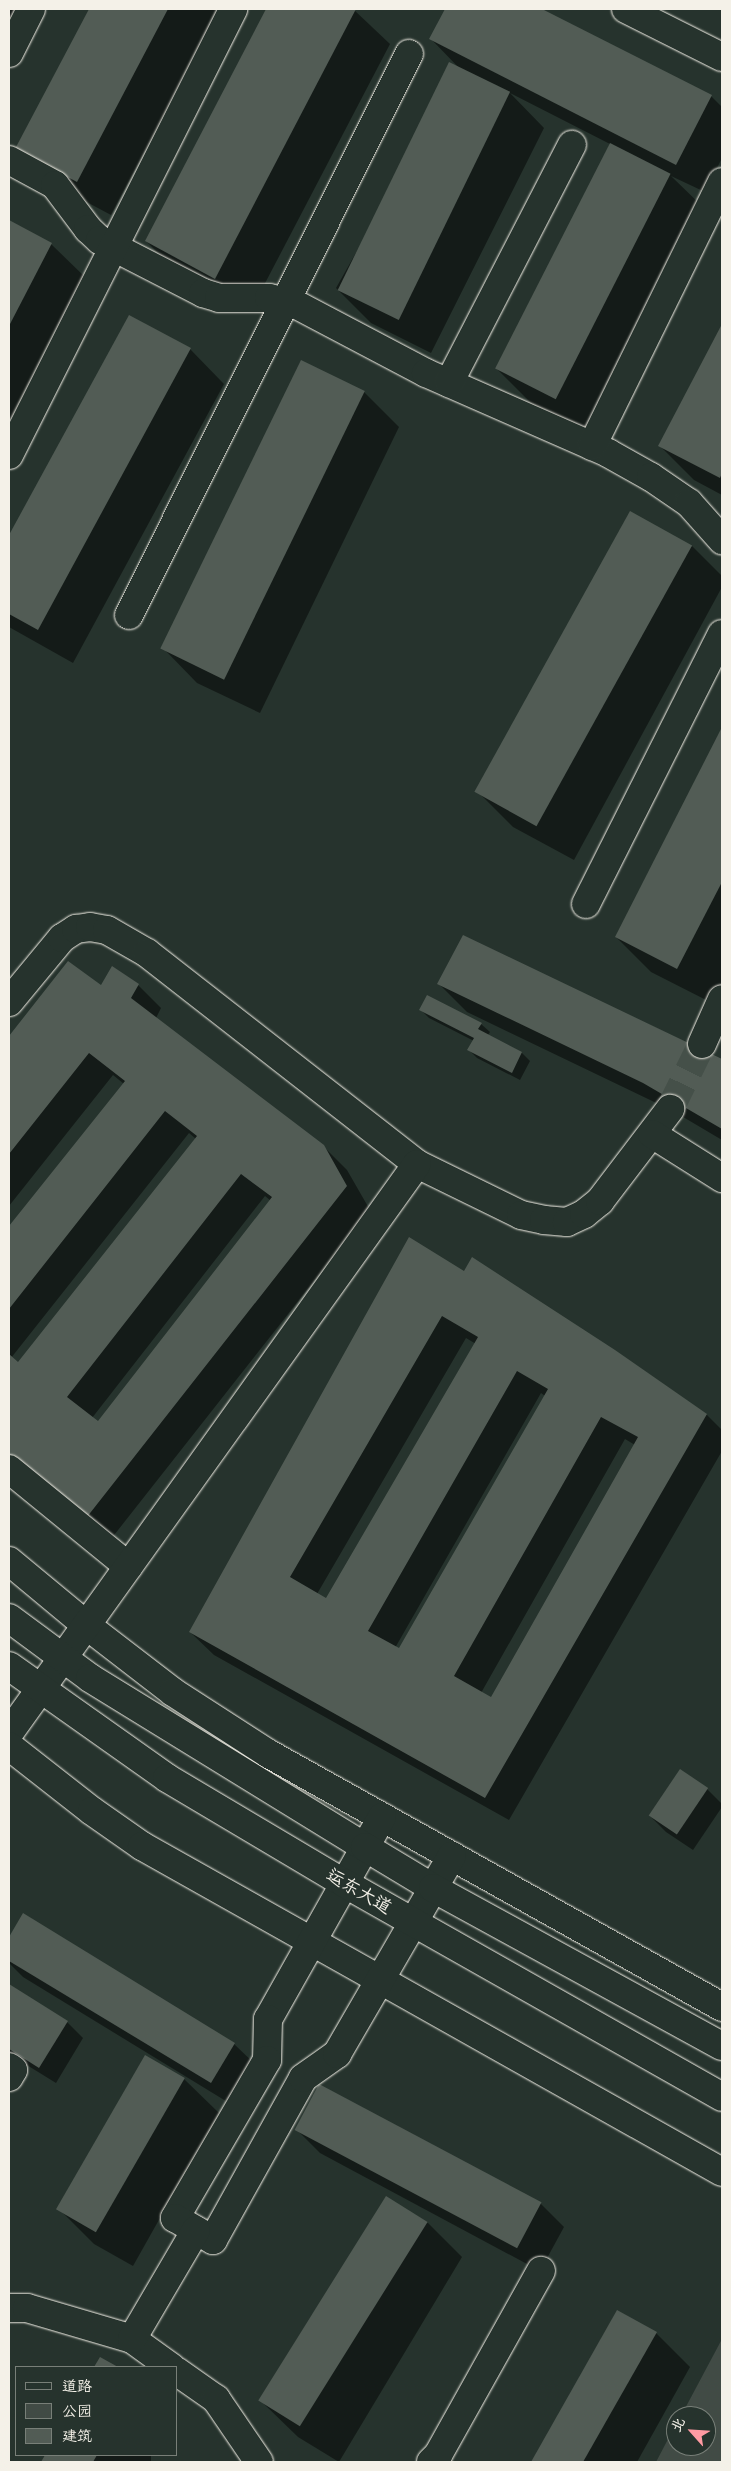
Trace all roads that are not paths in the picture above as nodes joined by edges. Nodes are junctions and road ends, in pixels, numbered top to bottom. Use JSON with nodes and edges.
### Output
{"nodes":[{"id":1,"x":31,"y":9,"type":"edge"},
{"id":2,"x":233,"y":9,"type":"edge"},
{"id":3,"x":626,"y":9,"type":"edge"},
{"id":4,"x":9,"y":53,"type":"edge"},
{"id":5,"x":409,"y":54,"type":"dead end"},
{"id":6,"x":722,"y":57,"type":"edge"},
{"id":7,"x":572,"y":145,"type":"dead end"},
{"id":8,"x":9,"y":160,"type":"edge"},
{"id":9,"x":722,"y":182,"type":"edge"},
{"id":10,"x":113,"y":247,"type":"junction"},
{"id":11,"x":285,"y":302,"type":"junction"},
{"id":12,"x":449,"y":383,"type":"junction"},
{"id":13,"x":592,"y":446,"type":"junction"},
{"id":14,"x":9,"y":455,"type":"edge"},
{"id":15,"x":722,"y":540,"type":"edge"},
{"id":16,"x":129,"y":615,"type":"dead end"},
{"id":17,"x":722,"y":634,"type":"edge"},
{"id":18,"x":586,"y":904,"type":"dead end"},
{"id":19,"x":9,"y":1002,"type":"edge"},
{"id":20,"x":670,"y":1109,"type":"tunnel mouth"},
{"id":21,"x":652,"y":1134,"type":"junction"},
{"id":22,"x":417,"y":1164,"type":"junction"},
{"id":23,"x":722,"y":1178,"type":"edge"},
{"id":24,"x":9,"y":1469,"type":"edge"},
{"id":25,"x":9,"y":1561,"type":"edge"},
{"id":26,"x":128,"y":1566,"type":"junction"},
{"id":27,"x":9,"y":1618,"type":"edge"},
{"id":28,"x":86,"y":1625,"type":"junction"},
{"id":29,"x":62,"y":1659,"type":"junction"},
{"id":30,"x":9,"y":1666,"type":"edge"},
{"id":31,"x":40,"y":1688,"type":"junction"},
{"id":32,"x":9,"y":1733,"type":"edge"},
{"id":33,"x":9,"y":1746,"type":"edge"},
{"id":34,"x":382,"y":1817,"type":"junction"},
{"id":35,"x":364,"y":1847,"type":"junction"},
{"id":36,"x":452,"y":1856,"type":"junction"},
{"id":37,"x":344,"y":1883,"type":"junction"},
{"id":38,"x":433,"y":1888,"type":"junction"},
{"id":39,"x":414,"y":1922,"type":"junction"},
{"id":40,"x":312,"y":1942,"type":"junction"},
{"id":41,"x":381,"y":1980,"type":"junction"},
{"id":42,"x":722,"y":2007,"type":"edge"},
{"id":43,"x":722,"y":2046,"type":"edge"},
{"id":44,"x":9,"y":2067,"type":"edge"},
{"id":45,"x":9,"y":2077,"type":"edge"},
{"id":46,"x":722,"y":2096,"type":"edge"},
{"id":47,"x":722,"y":2172,"type":"edge"},
{"id":48,"x":196,"y":2230,"type":"junction"},
{"id":49,"x":541,"y":2270,"type":"dead end"},
{"id":50,"x":9,"y":2308,"type":"edge"},
{"id":51,"x":132,"y":2339,"type":"junction"},
{"id":52,"x":170,"y":2366,"type":"edge"},
{"id":53,"x":178,"y":2372,"type":"edge"},
{"id":54,"x":259,"y":2462,"type":"edge"},
{"id":55,"x":431,"y":2462,"type":"edge"}],
"edges":[{"from":1,"to":4,"type":"main road"},
{"from":2,"to":10,"type":"main road"},
{"from":3,"to":6,"type":"main road"},
{"from":5,"to":11,"type":"main road"},
{"from":7,"to":12,"type":"main road"},
{"from":8,"to":10,"type":"main road"},
{"from":9,"to":13,"type":"main road"},
{"from":10,"to":11,"type":"main road"},
{"from":10,"to":14,"type":"main road"},
{"from":11,"to":12,"type":"main road"},
{"from":11,"to":16,"type":"main road"},
{"from":12,"to":13,"type":"main road"},
{"from":13,"to":15,"type":"main road"},
{"from":17,"to":18,"type":"main road"},
{"from":19,"to":22,"type":"main road"},
{"from":20,"to":21,"type":"main road"},
{"from":21,"to":22,"type":"main road"},
{"from":21,"to":23,"type":"main road"},
{"from":22,"to":26,"type":"main road"},
{"from":24,"to":26,"type":"main road"},
{"from":25,"to":28,"type":"main road"},
{"from":26,"to":28,"type":"main road"},
{"from":27,"to":29,"type":"main road"},
{"from":28,"to":29,"type":"main road"},
{"from":28,"to":34,"type":"main road"},
{"from":29,"to":31,"type":"main road"},
{"from":29,"to":35,"type":"main road"},
{"from":30,"to":31,"type":"main road","name":"运东大道"},
{"from":31,"to":32,"type":"main road"},
{"from":31,"to":37,"type":"main road","name":"运东大道"},
{"from":33,"to":40,"type":"main road"},
{"from":34,"to":35,"type":"main road"},
{"from":34,"to":36,"type":"main road"},
{"from":35,"to":37,"type":"main road"},
{"from":35,"to":38,"type":"main road"},
{"from":36,"to":38,"type":"main road"},
{"from":36,"to":42,"type":"main road"},
{"from":37,"to":39,"type":"main road","name":"运东大道"},
{"from":37,"to":40,"type":"main road"},
{"from":38,"to":39,"type":"main road"},
{"from":38,"to":43,"type":"main road"},
{"from":39,"to":41,"type":"main road"},
{"from":39,"to":46,"type":"main road","name":"运东大道"},
{"from":40,"to":41,"type":"main road"},
{"from":40,"to":48,"type":"main road"},
{"from":41,"to":47,"type":"main road"},
{"from":41,"to":48,"type":"main road"},
{"from":44,"to":45,"type":"main road"},
{"from":48,"to":51,"type":"main road"},
{"from":49,"to":55,"type":"main road"},
{"from":50,"to":51,"type":"main road"},
{"from":51,"to":52,"type":"main road"},
{"from":53,"to":54,"type":"main road"}]}
